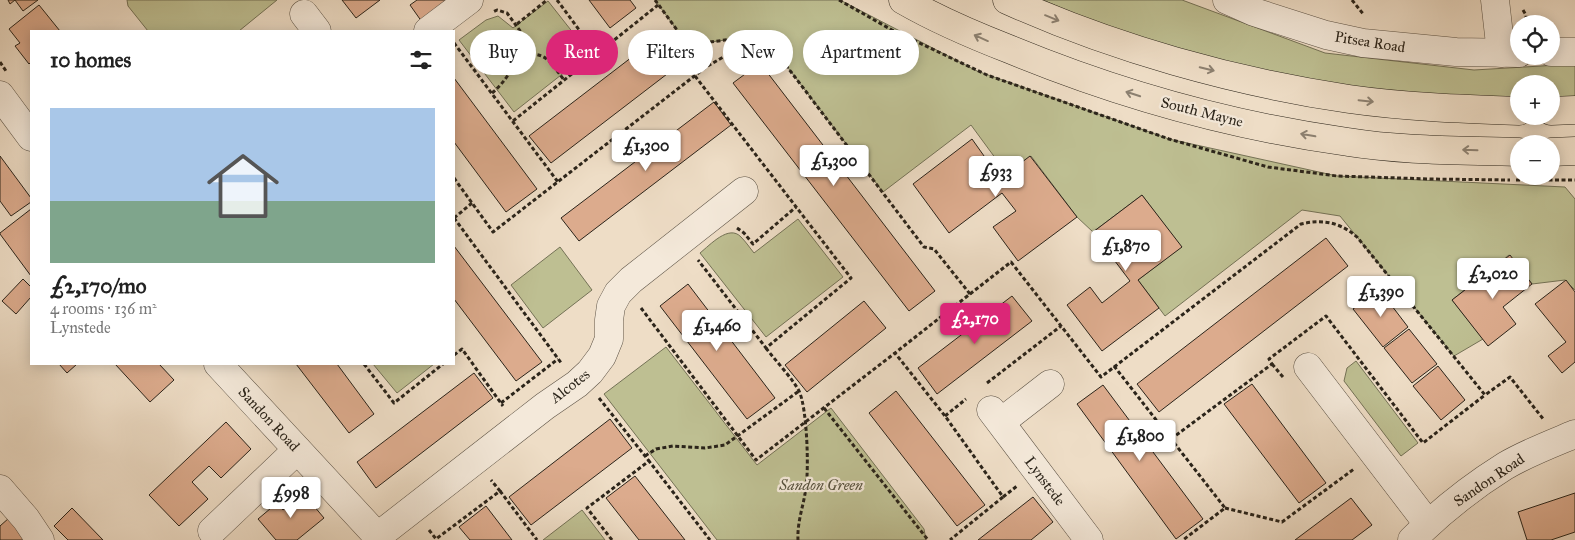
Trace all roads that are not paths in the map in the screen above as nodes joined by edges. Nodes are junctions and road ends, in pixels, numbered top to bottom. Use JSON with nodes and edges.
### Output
{"nodes":[{"id":1,"x":903,"y":0,"type":"edge"},
{"id":2,"x":1007,"y":0,"type":"edge"},
{"id":3,"x":1227,"y":0,"type":"edge"},
{"id":4,"x":1496,"y":0,"type":"edge"},
{"id":5,"x":480,"y":6,"type":"edge"},
{"id":6,"x":430,"y":30,"type":"edge"},
{"id":7,"x":1560,"y":52,"type":"edge"},
{"id":8,"x":1575,"y":52,"type":"edge"},
{"id":9,"x":1510,"y":53,"type":"edge"},
{"id":10,"x":0,"y":95,"type":"edge"},
{"id":11,"x":1575,"y":110,"type":"edge"},
{"id":12,"x":1510,"y":111,"type":"edge"},
{"id":13,"x":1560,"y":111,"type":"edge"},
{"id":14,"x":30,"y":136,"type":"edge"},
{"id":15,"x":1575,"y":151,"type":"edge"},
{"id":16,"x":1510,"y":152,"type":"edge"},
{"id":17,"x":1560,"y":152,"type":"edge"},
{"id":18,"x":744,"y":191,"type":"dead end"},
{"id":19,"x":219,"y":365,"type":"edge"},
{"id":20,"x":1296,"y":373,"type":"road end"},
{"id":21,"x":1050,"y":384,"type":"dead end"},
{"id":22,"x":1575,"y":434,"type":"edge"},
{"id":23,"x":297,"y":450,"type":"junction"},
{"id":24,"x":0,"y":489,"type":"edge"},
{"id":25,"x":212,"y":531,"type":"dead end"},
{"id":26,"x":1420,"y":532,"type":"edge"},
{"id":27,"x":380,"y":538,"type":"edge"},
{"id":28,"x":40,"y":540,"type":"edge"},
{"id":29,"x":1089,"y":540,"type":"edge"}],
"edges":[{"from":16,"to":1,"type":"main road","name":"South Mayne","one_way":true},
{"from":2,"to":12,"type":"main road","one_way":true},
{"from":3,"to":9,"type":"street","name":"Pitsea Road"},
{"from":4,"to":9,"type":"street"},
{"from":5,"to":6,"type":"street"},
{"from":7,"to":8,"type":"street"},
{"from":10,"to":14,"type":"street"},
{"from":11,"to":13,"type":"main road"},
{"from":15,"to":17,"type":"main road"},
{"from":18,"to":27,"type":"street","name":"Alcotes"},
{"from":19,"to":23,"type":"street","name":"Sandon Road"},
{"from":20,"to":26,"type":"street"},
{"from":21,"to":29,"type":"street","name":"Lynstede"},
{"from":22,"to":26,"type":"street","name":"Sandon Road"},
{"from":23,"to":25,"type":"street"},
{"from":23,"to":27,"type":"street","name":"Sandon Road"},
{"from":24,"to":28,"type":"street"}]}
